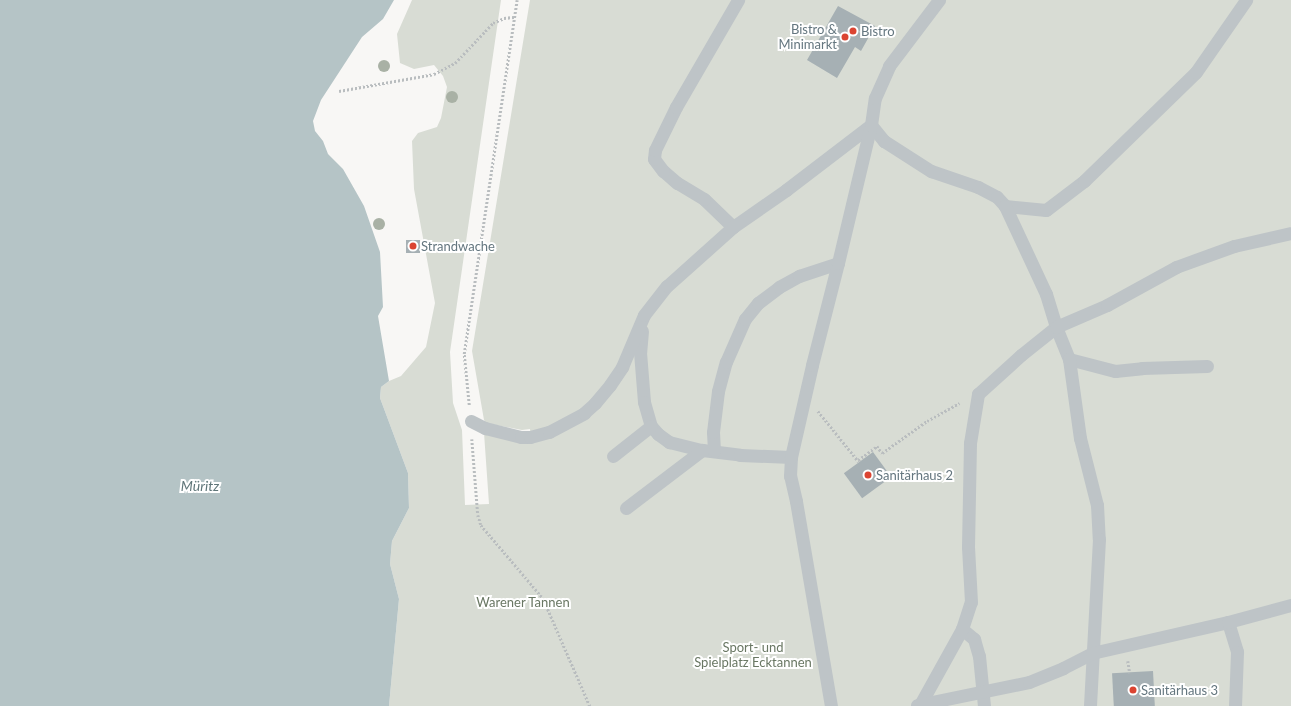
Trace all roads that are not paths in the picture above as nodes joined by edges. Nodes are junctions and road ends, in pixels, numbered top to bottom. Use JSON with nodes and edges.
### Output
{"nodes":[{"id":1,"x":738,"y":0,"type":"edge"},
{"id":2,"x":939,"y":0,"type":"edge"},
{"id":3,"x":1246,"y":0,"type":"edge"},
{"id":4,"x":871,"y":125,"type":"junction"},
{"id":5,"x":1005,"y":206,"type":"junction"},
{"id":6,"x":733,"y":227,"type":"junction"},
{"id":7,"x":1291,"y":233,"type":"edge"},
{"id":8,"x":838,"y":263,"type":"junction"},
{"id":9,"x":644,"y":315,"type":"junction"},
{"id":10,"x":1056,"y":327,"type":"junction"},
{"id":11,"x":1069,"y":359,"type":"junction"},
{"id":12,"x":1207,"y":366,"type":"dead end"},
{"id":13,"x":471,"y":420,"type":"road end"},
{"id":14,"x":651,"y":426,"type":"junction"},
{"id":15,"x":708,"y":450,"type":"junction"},
{"id":16,"x":613,"y":456,"type":"dead end"},
{"id":17,"x":791,"y":457,"type":"junction"},
{"id":18,"x":626,"y":508,"type":"dead end"},
{"id":19,"x":1291,"y":605,"type":"edge"},
{"id":20,"x":1228,"y":622,"type":"junction"},
{"id":21,"x":962,"y":629,"type":"junction"},
{"id":22,"x":1092,"y":653,"type":"junction"},
{"id":23,"x":982,"y":692,"type":"junction"},
{"id":24,"x":917,"y":705,"type":"edge"},
{"id":25,"x":831,"y":706,"type":"edge"},
{"id":26,"x":984,"y":706,"type":"edge"},
{"id":27,"x":1090,"y":706,"type":"edge"},
{"id":28,"x":1235,"y":706,"type":"edge"}],
"edges":[{"from":1,"to":6,"type":"street"},
{"from":2,"to":4,"type":"street"},
{"from":3,"to":5,"type":"street"},
{"from":4,"to":5,"type":"street"},
{"from":4,"to":6,"type":"street"},
{"from":4,"to":8,"type":"street"},
{"from":5,"to":10,"type":"street"},
{"from":6,"to":9,"type":"street"},
{"from":7,"to":10,"type":"street"},
{"from":8,"to":15,"type":"street"},
{"from":8,"to":17,"type":"street"},
{"from":9,"to":13,"type":"street"},
{"from":9,"to":14,"type":"street"},
{"from":10,"to":11,"type":"street"},
{"from":10,"to":21,"type":"street"},
{"from":11,"to":12,"type":"street"},
{"from":11,"to":22,"type":"street"},
{"from":14,"to":15,"type":"street"},
{"from":14,"to":16,"type":"street"},
{"from":15,"to":17,"type":"street"},
{"from":15,"to":18,"type":"street"},
{"from":17,"to":25,"type":"street"},
{"from":19,"to":20,"type":"street"},
{"from":20,"to":22,"type":"street"},
{"from":20,"to":28,"type":"street"},
{"from":21,"to":23,"type":"street"},
{"from":21,"to":24,"type":"street"},
{"from":22,"to":23,"type":"street"},
{"from":22,"to":27,"type":"street"},
{"from":23,"to":24,"type":"street"},
{"from":23,"to":26,"type":"street"}]}
